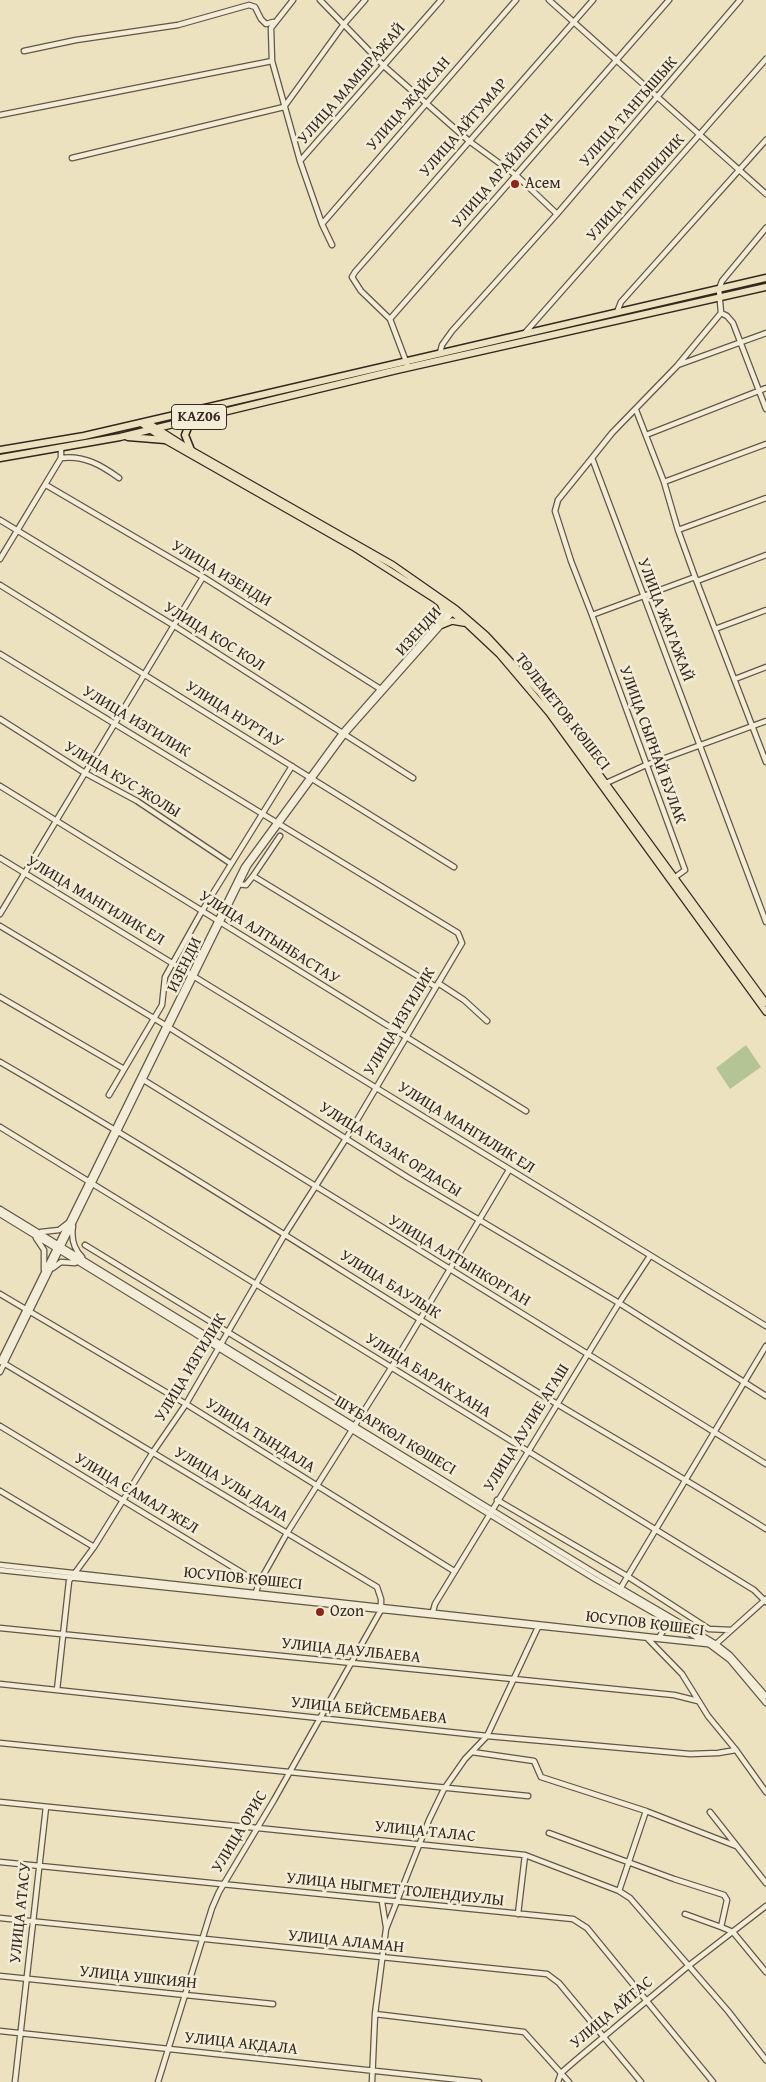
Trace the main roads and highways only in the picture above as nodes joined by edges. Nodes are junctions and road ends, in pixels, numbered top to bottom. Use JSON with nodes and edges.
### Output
{"nodes":[{"id":1,"x":766,"y":278,"type":"edge"},
{"id":2,"x":766,"y":287,"type":"edge"},
{"id":3,"x":407,"y":364,"type":"junction"},
{"id":4,"x":198,"y":417,"type":"junction"},
{"id":5,"x":144,"y":422,"type":"junction"},
{"id":6,"x":152,"y":428,"type":"junction"},
{"id":7,"x":120,"y":437,"type":"junction"},
{"id":8,"x":165,"y":440,"type":"junction"},
{"id":9,"x":0,"y":450,"type":"edge"},
{"id":10,"x":191,"y":450,"type":"junction"},
{"id":11,"x":0,"y":458,"type":"edge"},
{"id":12,"x":436,"y":600,"type":"junction"},
{"id":13,"x":453,"y":610,"type":"junction"},
{"id":14,"x":467,"y":624,"type":"junction"},
{"id":15,"x":604,"y":784,"type":"junction"},
{"id":16,"x":766,"y":1003,"type":"edge"},
{"id":17,"x":766,"y":1012,"type":"edge"}],
"edges":[{"from":1,"to":3,"type":"highway","number":"KАZ06"},
{"from":2,"to":3,"type":"highway","number":"KАZ06"},
{"from":3,"to":4,"type":"highway","number":"KАZ06"},
{"from":3,"to":5,"type":"highway","number":"KАZ06"},
{"from":4,"to":6,"type":"highway","number":"KАZ06"},
{"from":4,"to":10,"type":"highway"},
{"from":5,"to":6,"type":"main road","name":"ТӨЛЕМЕТОВ КӨШЕСІ"},
{"from":5,"to":9,"type":"highway","number":"KАZ06"},
{"from":6,"to":7,"type":"highway","number":"KАZ06"},
{"from":6,"to":8,"type":"main road","name":"ТӨЛЕМЕТОВ КӨШЕСІ"},
{"from":6,"to":10,"type":"main road","name":"ТӨЛЕМЕТОВ КӨШЕСІ"},
{"from":7,"to":8,"type":"highway"},
{"from":7,"to":11,"type":"highway","number":"KАZ06"},
{"from":8,"to":12,"type":"main road","name":"ТӨЛЕМЕТОВ КӨШЕСІ"},
{"from":10,"to":13,"type":"main road","name":"ТӨЛЕМЕТОВ КӨШЕСІ"},
{"from":12,"to":13,"type":"main road","name":"ТӨЛЕМЕТОВ КӨШЕСІ"},
{"from":12,"to":14,"type":"main road"},
{"from":13,"to":14,"type":"main road","name":"ТӨЛЕМЕТОВ КӨШЕСІ"},
{"from":13,"to":15,"type":"main road","name":"ТӨЛЕМЕТОВ КӨШЕСІ"},
{"from":14,"to":15,"type":"main road","name":"ТӨЛЕМЕТОВ КӨШЕСІ"},
{"from":15,"to":16,"type":"main road","name":"ТӨЛЕМЕТОВ КӨШЕСІ"},
{"from":15,"to":17,"type":"main road","name":"ТӨЛЕМЕТОВ КӨШЕСІ"}]}
